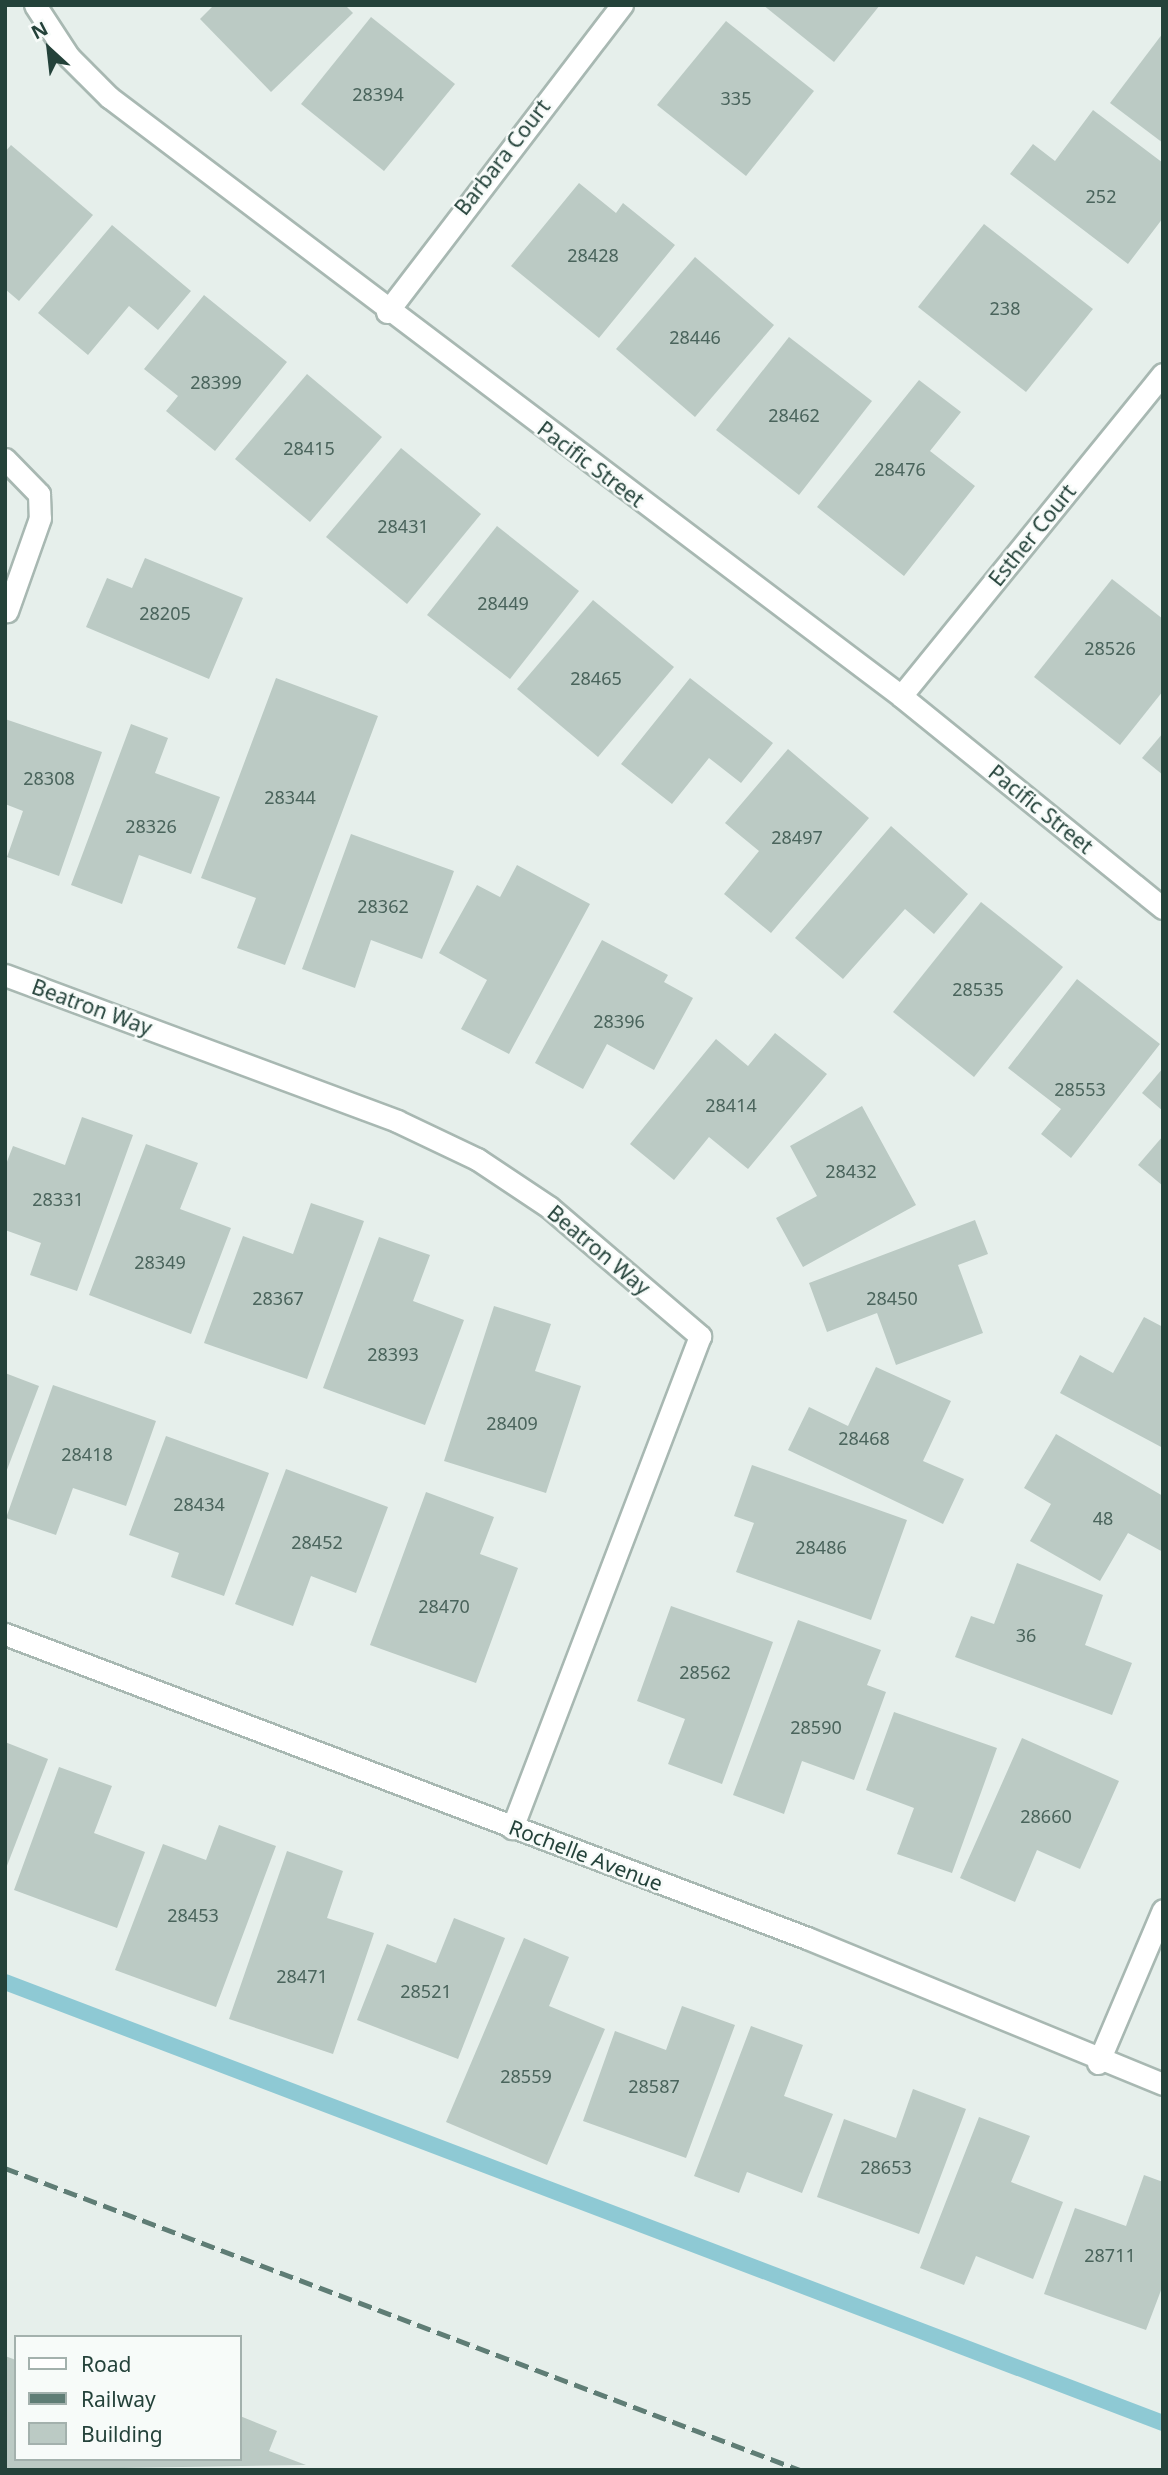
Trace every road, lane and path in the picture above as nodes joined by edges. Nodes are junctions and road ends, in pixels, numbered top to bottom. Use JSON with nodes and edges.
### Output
{"nodes":[{"id":1,"x":35,"y":5,"type":"edge"},
{"id":2,"x":622,"y":5,"type":"edge"},
{"id":3,"x":387,"y":312,"type":"junction"},
{"id":4,"x":1163,"y":374,"type":"edge"},
{"id":5,"x":5,"y":459,"type":"edge"},
{"id":6,"x":6,"y":611,"type":"edge"},
{"id":7,"x":901,"y":695,"type":"junction"},
{"id":8,"x":1163,"y":908,"type":"edge"},
{"id":9,"x":5,"y":975,"type":"edge"},
{"id":10,"x":5,"y":1634,"type":"edge"},
{"id":11,"x":512,"y":1828,"type":"junction"},
{"id":12,"x":1163,"y":1910,"type":"edge"},
{"id":13,"x":1098,"y":2063,"type":"junction"},
{"id":14,"x":1163,"y":2084,"type":"edge"}],
"edges":[{"from":1,"to":3,"type":"street","name":"Pacific Street"},
{"from":2,"to":3,"type":"street","name":"Barbara Court"},
{"from":3,"to":7,"type":"street","name":"Pacific Street"},
{"from":4,"to":7,"type":"street","name":"Esther Court"},
{"from":5,"to":6,"type":"street"},
{"from":7,"to":8,"type":"street","name":"Pacific Street"},
{"from":9,"to":11,"type":"street","name":"Beatron Way"},
{"from":10,"to":11,"type":"street","name":"Rochelle Avenue"},
{"from":11,"to":13,"type":"street","name":"Rochelle Avenue"},
{"from":12,"to":13,"type":"street"},
{"from":13,"to":14,"type":"street","name":"Rochelle Avenue"}]}
